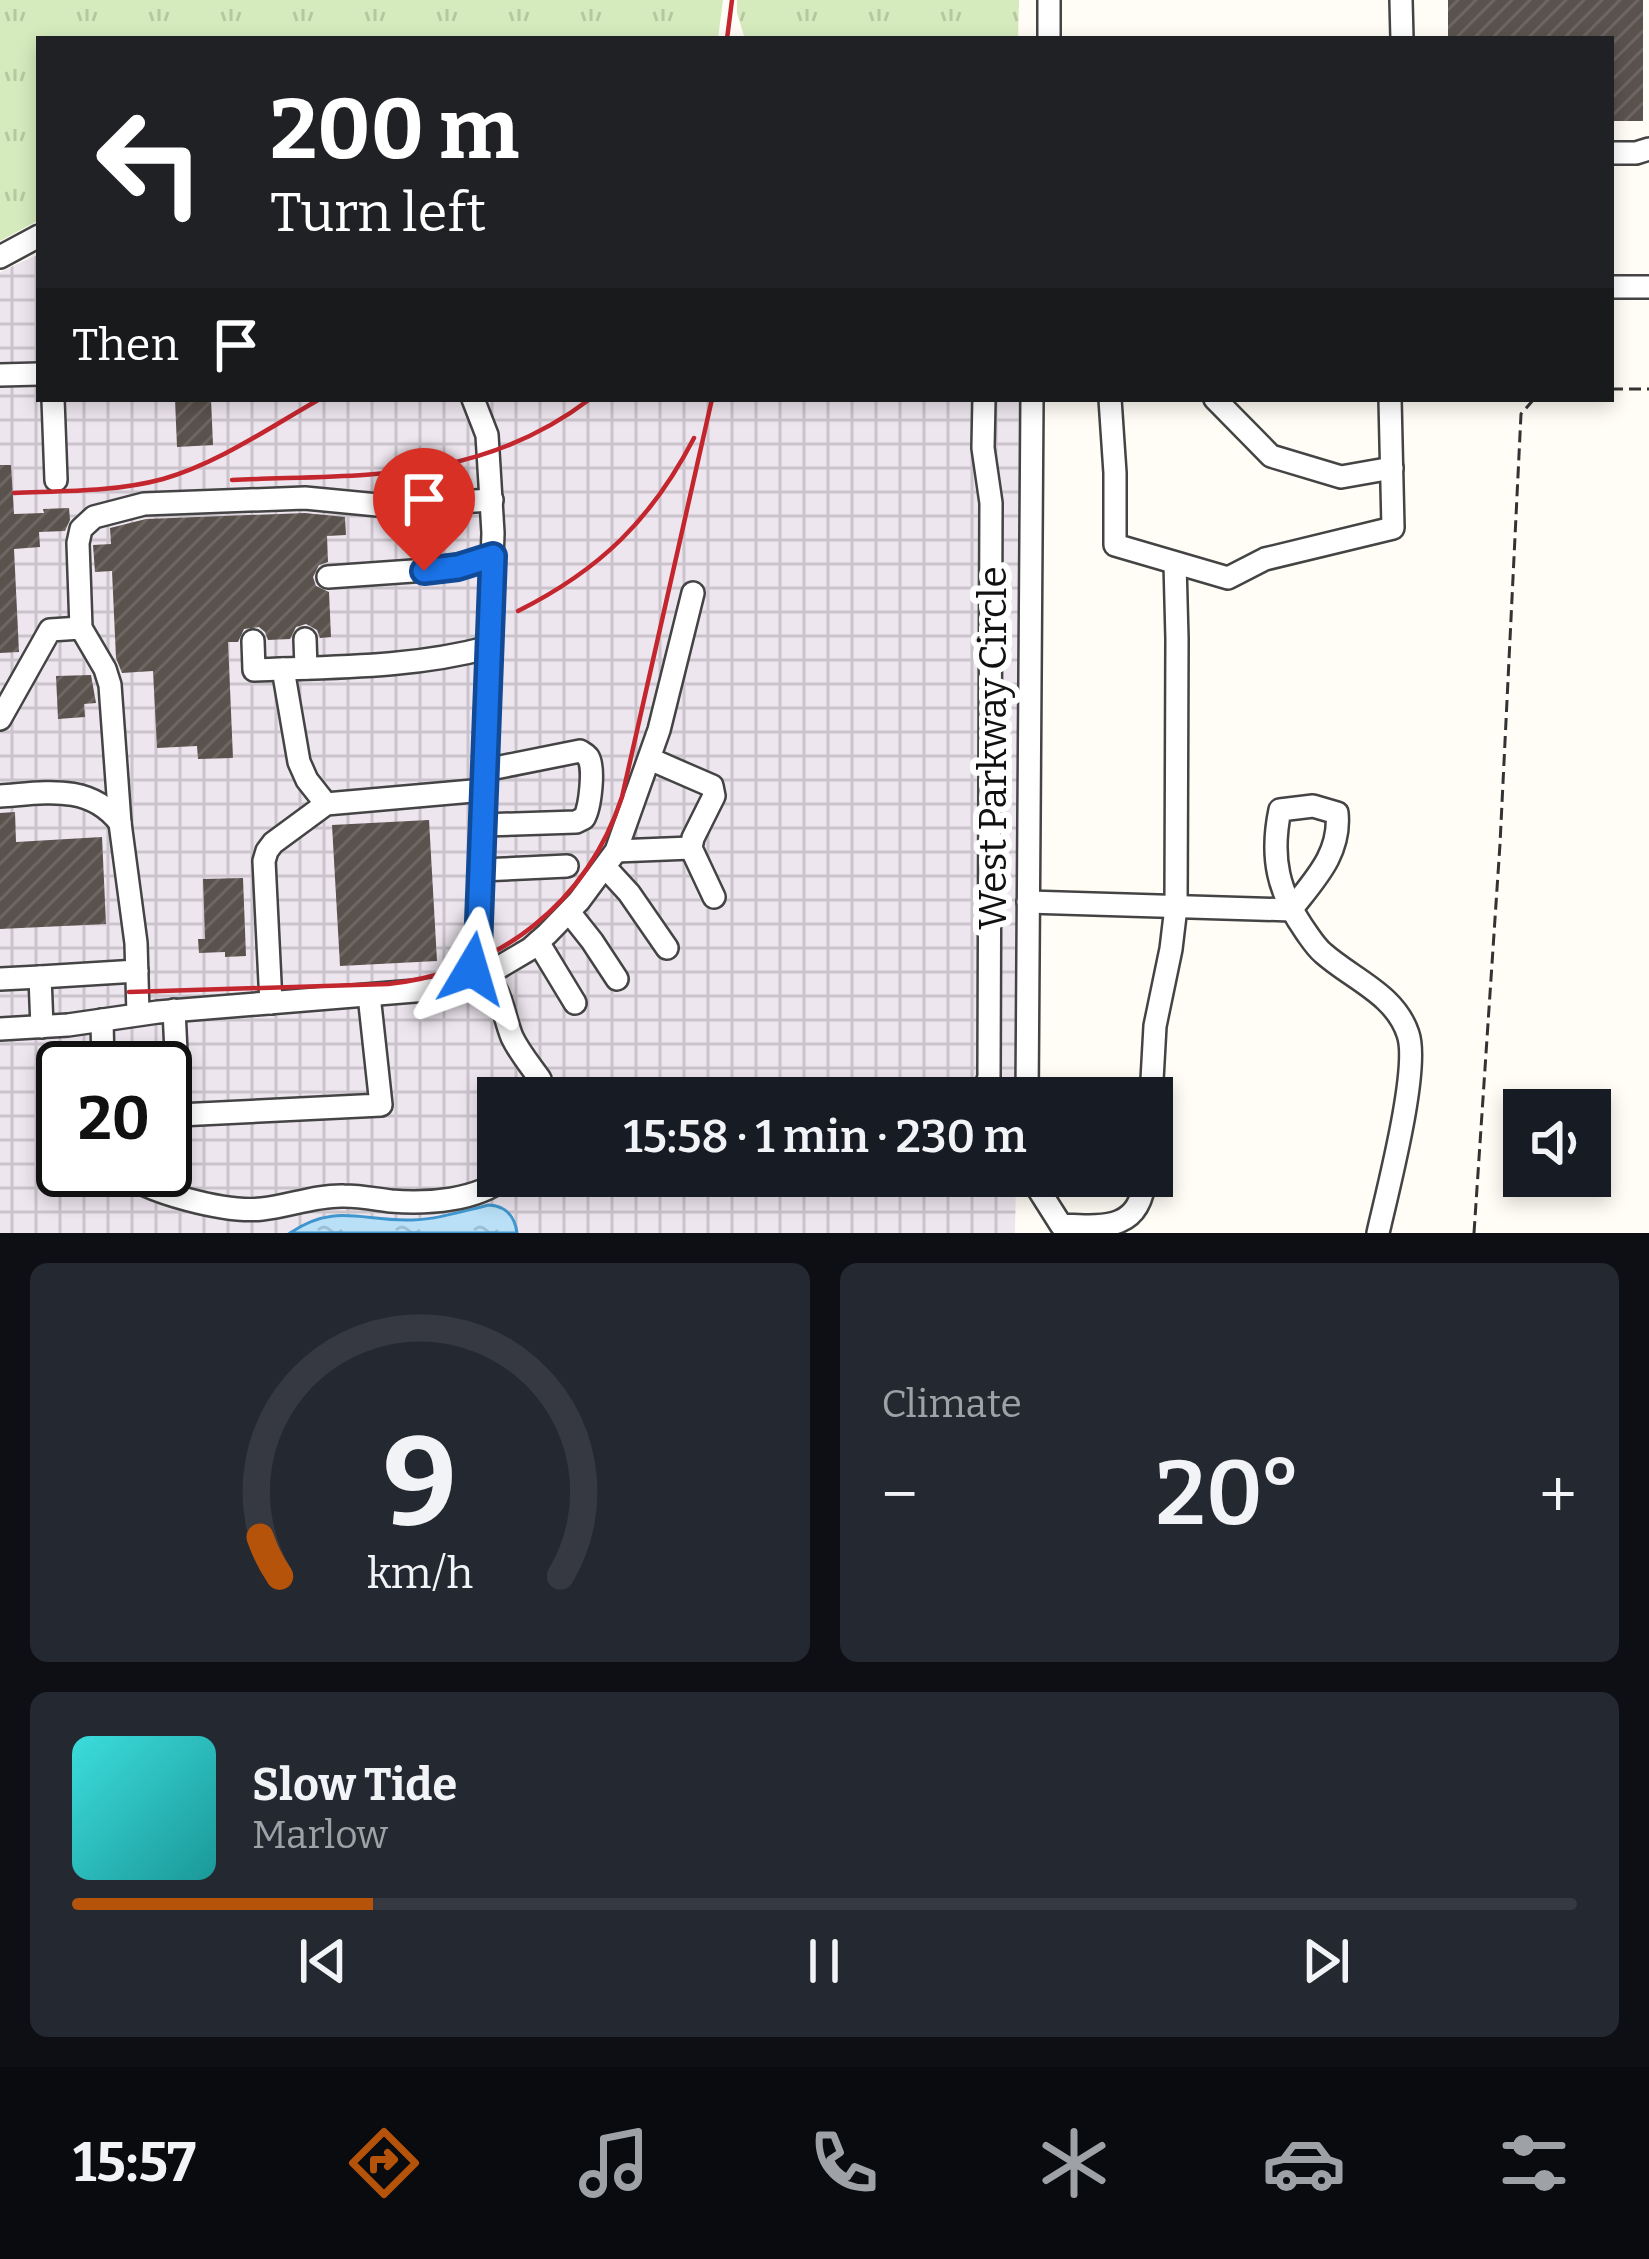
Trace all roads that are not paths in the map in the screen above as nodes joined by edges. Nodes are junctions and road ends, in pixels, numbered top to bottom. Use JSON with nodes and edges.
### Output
{"nodes":[{"id":1,"x":1049,"y":0,"type":"edge"},
{"id":2,"x":1401,"y":0,"type":"edge"},
{"id":3,"x":1049,"y":36,"type":"edge"},
{"id":4,"x":1402,"y":36,"type":"edge"},
{"id":5,"x":1649,"y":149,"type":"edge"},
{"id":6,"x":1614,"y":153,"type":"edge"},
{"id":7,"x":36,"y":238,"type":"edge"},
{"id":8,"x":0,"y":257,"type":"edge"},
{"id":9,"x":1614,"y":287,"type":"edge"},
{"id":10,"x":1649,"y":287,"type":"edge"},
{"id":11,"x":36,"y":374,"type":"edge"},
{"id":12,"x":0,"y":375,"type":"edge"},
{"id":13,"x":53,"y":402,"type":"edge"},
{"id":14,"x":474,"y":402,"type":"edge"},
{"id":15,"x":984,"y":402,"type":"edge"},
{"id":16,"x":1032,"y":402,"type":"edge"},
{"id":17,"x":1110,"y":402,"type":"edge"},
{"id":18,"x":1218,"y":402,"type":"edge"},
{"id":19,"x":1390,"y":402,"type":"edge"},
{"id":20,"x":1392,"y":468,"type":"junction"},
{"id":21,"x":56,"y":480,"type":"dead end"},
{"id":22,"x":492,"y":500,"type":"junction"},
{"id":23,"x":493,"y":556,"type":"junction"},
{"id":24,"x":1174,"y":563,"type":"junction"},
{"id":25,"x":328,"y":577,"type":"dead end"},
{"id":26,"x":693,"y":593,"type":"dead end"},
{"id":27,"x":81,"y":628,"type":"junction"},
{"id":28,"x":305,"y":638,"type":"dead end"},
{"id":29,"x":253,"y":641,"type":"dead end"},
{"id":30,"x":490,"y":647,"type":"junction"},
{"id":31,"x":295,"y":669,"type":"junction"},
{"id":32,"x":0,"y":718,"type":"edge"},
{"id":33,"x":650,"y":759,"type":"junction"},
{"id":34,"x":484,"y":780,"type":"junction"},
{"id":35,"x":0,"y":796,"type":"edge"},
{"id":36,"x":326,"y":804,"type":"junction"},
{"id":37,"x":120,"y":823,"type":"junction"},
{"id":38,"x":483,"y":825,"type":"junction"},
{"id":39,"x":691,"y":848,"type":"junction"},
{"id":40,"x":611,"y":859,"type":"junction"},
{"id":41,"x":567,"y":866,"type":"dead end"},
{"id":42,"x":481,"y":870,"type":"junction"},
{"id":43,"x":714,"y":897,"type":"dead end"},
{"id":44,"x":1028,"y":902,"type":"junction"},
{"id":45,"x":1176,"y":907,"type":"junction"},
{"id":46,"x":1291,"y":910,"type":"junction"},
{"id":47,"x":569,"y":912,"type":"junction"},
{"id":48,"x":538,"y":942,"type":"junction"},
{"id":49,"x":667,"y":948,"type":"dead end"},
{"id":50,"x":136,"y":971,"type":"junction"},
{"id":51,"x":479,"y":972,"type":"junction"},
{"id":52,"x":40,"y":977,"type":"junction"},
{"id":53,"x":0,"y":979,"type":"edge"},
{"id":54,"x":617,"y":979,"type":"dead end"},
{"id":55,"x":368,"y":995,"type":"junction"},
{"id":56,"x":271,"y":1003,"type":"junction"},
{"id":57,"x":574,"y":1003,"type":"dead end"},
{"id":58,"x":174,"y":1010,"type":"junction"},
{"id":59,"x":138,"y":1014,"type":"junction"},
{"id":60,"x":102,"y":1020,"type":"junction"},
{"id":61,"x":42,"y":1027,"type":"junction"},
{"id":62,"x":0,"y":1029,"type":"edge"},
{"id":63,"x":102,"y":1041,"type":"edge"},
{"id":64,"x":538,"y":1077,"type":"edge"},
{"id":65,"x":989,"y":1077,"type":"edge"},
{"id":66,"x":1027,"y":1077,"type":"edge"},
{"id":67,"x":1152,"y":1077,"type":"edge"},
{"id":68,"x":477,"y":1191,"type":"edge"},
{"id":69,"x":182,"y":1197,"type":"edge"},
{"id":70,"x":1043,"y":1197,"type":"edge"},
{"id":71,"x":1143,"y":1197,"type":"edge"},
{"id":72,"x":1378,"y":1233,"type":"edge"}],
"edges":[{"from":1,"to":3,"type":"street"},
{"from":2,"to":4,"type":"street"},
{"from":5,"to":6,"type":"street"},
{"from":7,"to":8,"type":"street"},
{"from":9,"to":10,"type":"street"},
{"from":11,"to":12,"type":"street"},
{"from":13,"to":21,"type":"street"},
{"from":14,"to":22,"type":"street"},
{"from":15,"to":65,"type":"street"},
{"from":16,"to":44,"type":"street","name":"West Parkway Circle"},
{"from":17,"to":24,"type":"street"},
{"from":18,"to":20,"type":"street"},
{"from":19,"to":20,"type":"street"},
{"from":20,"to":24,"type":"street"},
{"from":22,"to":23,"type":"street"},
{"from":22,"to":27,"type":"street"},
{"from":23,"to":25,"type":"street"},
{"from":23,"to":30,"type":"street"},
{"from":24,"to":45,"type":"street"},
{"from":26,"to":33,"type":"street"},
{"from":27,"to":32,"type":"street"},
{"from":27,"to":37,"type":"street"},
{"from":28,"to":31,"type":"street"},
{"from":29,"to":31,"type":"street"},
{"from":30,"to":31,"type":"street"},
{"from":30,"to":34,"type":"street"},
{"from":31,"to":36,"type":"street"},
{"from":33,"to":39,"type":"street"},
{"from":33,"to":40,"type":"street"},
{"from":34,"to":36,"type":"street"},
{"from":34,"to":38,"type":"street"},
{"from":34,"to":38,"type":"street"},
{"from":35,"to":37,"type":"street"},
{"from":36,"to":56,"type":"street"},
{"from":37,"to":50,"type":"street"},
{"from":38,"to":42,"type":"street"},
{"from":39,"to":40,"type":"street"},
{"from":39,"to":43,"type":"street"},
{"from":40,"to":47,"type":"street"},
{"from":40,"to":49,"type":"street"},
{"from":41,"to":42,"type":"street"},
{"from":42,"to":51,"type":"street"},
{"from":44,"to":45,"type":"street"},
{"from":44,"to":66,"type":"street","name":"West Parkway Circle"},
{"from":45,"to":46,"type":"street"},
{"from":45,"to":67,"type":"street"},
{"from":46,"to":46,"type":"street"},
{"from":46,"to":72,"type":"street"},
{"from":47,"to":48,"type":"street"},
{"from":47,"to":54,"type":"street"},
{"from":48,"to":51,"type":"street"},
{"from":48,"to":57,"type":"street"},
{"from":50,"to":52,"type":"street"},
{"from":50,"to":59,"type":"street"},
{"from":51,"to":55,"type":"street"},
{"from":51,"to":64,"type":"street"},
{"from":52,"to":53,"type":"street"},
{"from":52,"to":61,"type":"street"},
{"from":55,"to":56,"type":"street"},
{"from":55,"to":58,"type":"street"},
{"from":56,"to":58,"type":"street"},
{"from":58,"to":59,"type":"street"},
{"from":59,"to":60,"type":"street"},
{"from":60,"to":61,"type":"street"},
{"from":60,"to":63,"type":"street"},
{"from":61,"to":62,"type":"street"},
{"from":68,"to":69,"type":"street"},
{"from":70,"to":71,"type":"street"}]}
